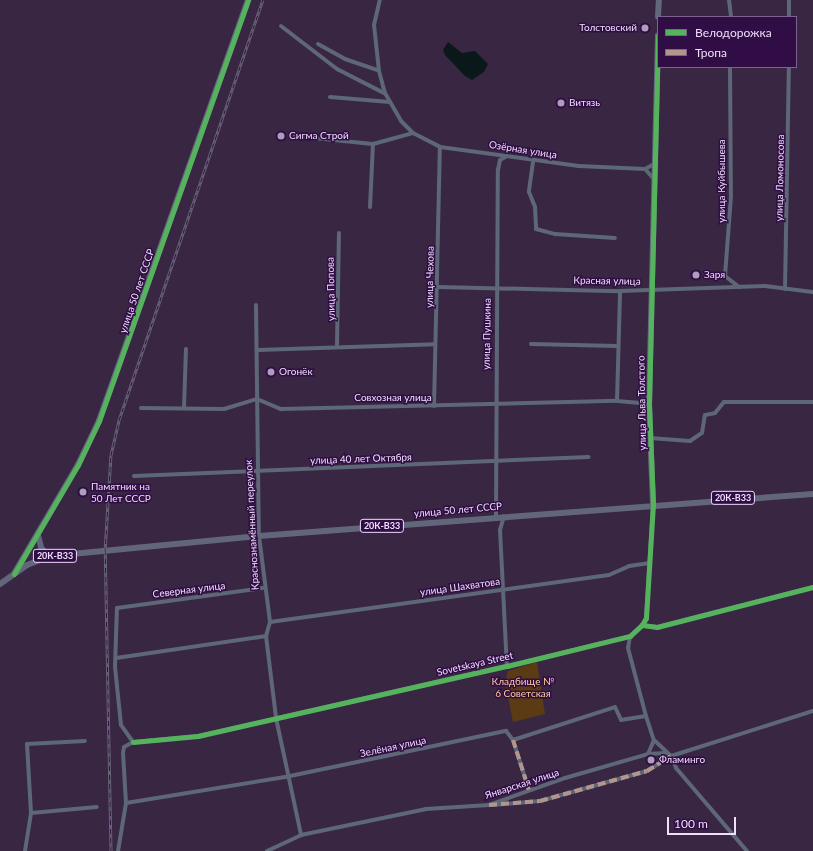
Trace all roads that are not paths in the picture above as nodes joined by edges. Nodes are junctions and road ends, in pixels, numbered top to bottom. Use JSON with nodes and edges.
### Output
{"nodes":[{"id":1,"x":248,"y":0,"type":"edge"},
{"id":2,"x":380,"y":0,"type":"edge"},
{"id":3,"x":659,"y":0,"type":"edge"},
{"id":4,"x":729,"y":0,"type":"edge"},
{"id":5,"x":789,"y":0,"type":"edge"},
{"id":6,"x":658,"y":16,"type":"edge"},
{"id":7,"x":730,"y":16,"type":"edge"},
{"id":8,"x":789,"y":16,"type":"edge"},
{"id":9,"x":281,"y":26,"type":"dead end"},
{"id":10,"x":318,"y":44,"type":"dead end"},
{"id":11,"x":657,"y":68,"type":"edge"},
{"id":12,"x":730,"y":68,"type":"edge"},
{"id":13,"x":789,"y":68,"type":"edge"},
{"id":14,"x":379,"y":71,"type":"junction"},
{"id":15,"x":385,"y":93,"type":"junction"},
{"id":16,"x":330,"y":98,"type":"dead end"},
{"id":17,"x":390,"y":102,"type":"junction"},
{"id":18,"x":413,"y":133,"type":"junction"},
{"id":19,"x":295,"y":136,"type":"dead end"},
{"id":20,"x":373,"y":144,"type":"junction"},
{"id":21,"x":440,"y":147,"type":"junction"},
{"id":22,"x":507,"y":155,"type":"junction"},
{"id":23,"x":532,"y":162,"type":"junction"},
{"id":24,"x":656,"y":162,"type":"junction"},
{"id":25,"x":645,"y":169,"type":"junction"},
{"id":26,"x":656,"y":180,"type":"junction"},
{"id":27,"x":370,"y":207,"type":"dead end"},
{"id":28,"x":339,"y":233,"type":"dead end"},
{"id":29,"x":615,"y":238,"type":"dead end"},
{"id":30,"x":438,"y":287,"type":"junction"},
{"id":31,"x":740,"y":287,"type":"junction"},
{"id":32,"x":496,"y":289,"type":"junction"},
{"id":33,"x":786,"y":289,"type":"junction"},
{"id":34,"x":651,"y":290,"type":"junction"},
{"id":35,"x":620,"y":291,"type":"junction"},
{"id":36,"x":813,"y":292,"type":"edge"},
{"id":37,"x":256,"y":305,"type":"dead end"},
{"id":38,"x":435,"y":344,"type":"junction"},
{"id":39,"x":530,"y":344,"type":"dead end"},
{"id":40,"x":337,"y":345,"type":"junction"},
{"id":41,"x":617,"y":346,"type":"junction"},
{"id":42,"x":186,"y":349,"type":"dead end"},
{"id":43,"x":258,"y":350,"type":"junction"},
{"id":44,"x":257,"y":400,"type":"junction"},
{"id":45,"x":618,"y":401,"type":"junction"},
{"id":46,"x":813,"y":402,"type":"edge"},
{"id":47,"x":649,"y":404,"type":"junction"},
{"id":48,"x":434,"y":406,"type":"junction"},
{"id":49,"x":495,"y":406,"type":"junction"},
{"id":50,"x":141,"y":408,"type":"dead end"},
{"id":51,"x":184,"y":408,"type":"junction"},
{"id":52,"x":650,"y":438,"type":"junction"},
{"id":53,"x":588,"y":457,"type":"dead end"},
{"id":54,"x":495,"y":462,"type":"junction"},
{"id":55,"x":257,"y":471,"type":"junction"},
{"id":56,"x":134,"y":476,"type":"dead end"},
{"id":57,"x":813,"y":494,"type":"edge"},
{"id":58,"x":653,"y":504,"type":"junction"},
{"id":59,"x":504,"y":516,"type":"junction"},
{"id":60,"x":496,"y":517,"type":"junction"},
{"id":61,"x":38,"y":534,"type":"junction"},
{"id":62,"x":259,"y":536,"type":"junction"},
{"id":63,"x":51,"y":556,"type":"junction"},
{"id":64,"x":650,"y":563,"type":"junction"},
{"id":65,"x":14,"y":574,"type":"junction"},
{"id":66,"x":0,"y":584,"type":"edge"},
{"id":67,"x":813,"y":586,"type":"edge"},
{"id":68,"x":263,"y":588,"type":"junction"},
{"id":69,"x":503,"y":588,"type":"junction"},
{"id":70,"x":270,"y":622,"type":"junction"},
{"id":71,"x":642,"y":625,"type":"junction"},
{"id":72,"x":266,"y":636,"type":"junction"},
{"id":73,"x":630,"y":636,"type":"junction"},
{"id":74,"x":116,"y":658,"type":"junction"},
{"id":75,"x":506,"y":666,"type":"junction"},
{"id":76,"x":813,"y":711,"type":"edge"},
{"id":77,"x":646,"y":716,"type":"junction"},
{"id":78,"x":276,"y":718,"type":"junction"},
{"id":79,"x":513,"y":740,"type":"junction"},
{"id":80,"x":654,"y":740,"type":"junction"},
{"id":81,"x":85,"y":741,"type":"dead end"},
{"id":82,"x":133,"y":742,"type":"junction"},
{"id":83,"x":665,"y":753,"type":"junction"},
{"id":84,"x":648,"y":754,"type":"junction"},
{"id":85,"x":671,"y":756,"type":"junction"},
{"id":86,"x":290,"y":776,"type":"junction"},
{"id":87,"x":529,"y":790,"type":"junction"},
{"id":88,"x":126,"y":803,"type":"junction"},
{"id":89,"x":489,"y":805,"type":"junction"},
{"id":90,"x":98,"y":807,"type":"dead end"},
{"id":91,"x":31,"y":814,"type":"junction"},
{"id":92,"x":302,"y":835,"type":"junction"},
{"id":93,"x":25,"y":851,"type":"edge"},
{"id":94,"x":118,"y":851,"type":"edge"},
{"id":95,"x":267,"y":851,"type":"edge"},
{"id":96,"x":747,"y":851,"type":"edge"}],
"edges":[{"from":1,"to":61,"type":"street","name":"улица 50 лет СССР"},
{"from":2,"to":14,"type":"street"},
{"from":3,"to":6,"type":"street"},
{"from":4,"to":7,"type":"street"},
{"from":5,"to":8,"type":"street"},
{"from":9,"to":15,"type":"street"},
{"from":10,"to":14,"type":"street"},
{"from":11,"to":24,"type":"street","name":"улица Льва Толстого"},
{"from":12,"to":31,"type":"street","name":"улица Куйбышева"},
{"from":13,"to":33,"type":"street","name":"улица Ломоносова"},
{"from":14,"to":15,"type":"street","name":"Озёрная улица"},
{"from":15,"to":17,"type":"street","name":"Озёрная улица"},
{"from":16,"to":17,"type":"street"},
{"from":17,"to":18,"type":"street","name":"Озёрная улица"},
{"from":18,"to":20,"type":"street"},
{"from":18,"to":21,"type":"street","name":"Озёрная улица"},
{"from":19,"to":20,"type":"street"},
{"from":20,"to":27,"type":"street"},
{"from":21,"to":22,"type":"street","name":"Озёрная улица"},
{"from":21,"to":30,"type":"street","name":"улица Чехова"},
{"from":22,"to":23,"type":"street","name":"Озёрная улица"},
{"from":22,"to":32,"type":"street","name":"улица Пушкина"},
{"from":23,"to":25,"type":"street","name":"Озёрная улица"},
{"from":23,"to":29,"type":"street"},
{"from":24,"to":25,"type":"street"},
{"from":24,"to":26,"type":"street","name":"улица Льва Толстого"},
{"from":25,"to":26,"type":"street"},
{"from":26,"to":34,"type":"street","name":"улица Льва Толстого"},
{"from":28,"to":40,"type":"street","name":"улица Попова"},
{"from":30,"to":32,"type":"street","name":"Красная улица"},
{"from":30,"to":38,"type":"street","name":"улица Чехова"},
{"from":31,"to":33,"type":"street","name":"Красная улица"},
{"from":31,"to":34,"type":"street","name":"Красная улица"},
{"from":32,"to":35,"type":"street","name":"Красная улица"},
{"from":32,"to":49,"type":"street","name":"улица Пушкина"},
{"from":33,"to":36,"type":"street","name":"Красная улица"},
{"from":34,"to":35,"type":"street","name":"Красная улица"},
{"from":34,"to":47,"type":"street","name":"улица Льва Толстого"},
{"from":35,"to":41,"type":"street"},
{"from":37,"to":43,"type":"street","name":"Краснознамённый переулок"},
{"from":38,"to":40,"type":"street"},
{"from":38,"to":48,"type":"street","name":"улица Чехова"},
{"from":39,"to":41,"type":"street"},
{"from":40,"to":43,"type":"street"},
{"from":41,"to":45,"type":"street"},
{"from":42,"to":51,"type":"street"},
{"from":43,"to":44,"type":"street","name":"Краснознамённый переулок"},
{"from":44,"to":48,"type":"street","name":"Совхозная улица"},
{"from":44,"to":51,"type":"street"},
{"from":44,"to":55,"type":"street","name":"Краснознамённый переулок"},
{"from":45,"to":47,"type":"street","name":"Совхозная улица"},
{"from":45,"to":49,"type":"street","name":"Совхозная улица"},
{"from":46,"to":52,"type":"street"},
{"from":47,"to":52,"type":"street","name":"улица Льва Толстого"},
{"from":48,"to":49,"type":"street","name":"Совхозная улица"},
{"from":49,"to":54,"type":"street","name":"улица Пушкина"},
{"from":50,"to":51,"type":"street"},
{"from":52,"to":58,"type":"street","name":"улица Льва Толстого"},
{"from":53,"to":54,"type":"street","name":"улица 40 лет Октября"},
{"from":54,"to":55,"type":"street","name":"улица 40 лет Октября"},
{"from":54,"to":60,"type":"street","name":"улица Пушкина"},
{"from":55,"to":56,"type":"street","name":"улица 40 лет Октября"},
{"from":55,"to":62,"type":"street","name":"Краснознамённый переулок"},
{"from":57,"to":58,"type":"main road","name":"улица 50 лет СССР","number":"20К-В33"},
{"from":58,"to":59,"type":"main road","name":"улица 50 лет СССР","number":"20К-В33"},
{"from":58,"to":64,"type":"street","name":"улица Льва Толстого"},
{"from":59,"to":60,"type":"main road","name":"улица 50 лет СССР","number":"20К-В33"},
{"from":59,"to":69,"type":"street"},
{"from":60,"to":62,"type":"main road","name":"улица 50 лет СССР","number":"20К-В33"},
{"from":61,"to":63,"type":"street"},
{"from":61,"to":65,"type":"street","name":"улица 50 лет СССР"},
{"from":62,"to":63,"type":"main road","name":"улица 50 лет СССР","number":"20К-В33"},
{"from":62,"to":68,"type":"street","name":"Краснознамённый переулок"},
{"from":63,"to":65,"type":"main road","name":"улица 50 лет СССР","number":"20К-В33"},
{"from":64,"to":69,"type":"street","name":"улица Шахватова"},
{"from":64,"to":71,"type":"street","name":"улица Льва Толстого"},
{"from":65,"to":66,"type":"main road","name":"улица 50 лет СССР","number":"20К-В33"},
{"from":67,"to":71,"type":"street"},
{"from":68,"to":70,"type":"street","name":"Краснознамённый переулок"},
{"from":68,"to":74,"type":"street","name":"Северная улица"},
{"from":69,"to":70,"type":"street","name":"улица Шахватова"},
{"from":69,"to":75,"type":"street"},
{"from":70,"to":72,"type":"street","name":"Краснознамённый переулок"},
{"from":71,"to":73,"type":"street","name":"Sovetskaya Street"},
{"from":72,"to":74,"type":"street"},
{"from":72,"to":78,"type":"street","name":"Краснознамённый переулок"},
{"from":73,"to":75,"type":"street","name":"Sovetskaya Street"},
{"from":73,"to":77,"type":"street"},
{"from":74,"to":82,"type":"street"},
{"from":75,"to":78,"type":"street","name":"Sovetskaya Street"},
{"from":76,"to":85,"type":"street"},
{"from":77,"to":79,"type":"street"},
{"from":77,"to":80,"type":"street"},
{"from":78,"to":82,"type":"street","name":"Sovetskaya Street"},
{"from":78,"to":86,"type":"street","name":"Краснознамённый переулок"},
{"from":79,"to":86,"type":"street","name":"Зелёная улица"},
{"from":79,"to":87,"type":"street"},
{"from":80,"to":83,"type":"street"},
{"from":80,"to":84,"type":"street"},
{"from":81,"to":91,"type":"street"},
{"from":82,"to":88,"type":"street"},
{"from":83,"to":84,"type":"street","name":"Январская улица"},
{"from":83,"to":85,"type":"street"},
{"from":84,"to":87,"type":"street","name":"Январская улица"},
{"from":85,"to":89,"type":"street"},
{"from":85,"to":96,"type":"street"},
{"from":86,"to":88,"type":"street","name":"Зелёная улица"},
{"from":86,"to":92,"type":"street","name":"Краснознамённый переулок"},
{"from":87,"to":89,"type":"street","name":"Январская улица"},
{"from":88,"to":94,"type":"street"},
{"from":89,"to":92,"type":"street","name":"Январская улица"},
{"from":90,"to":91,"type":"street"},
{"from":91,"to":93,"type":"street"},
{"from":92,"to":95,"type":"street","name":"Январская улица"}]}
